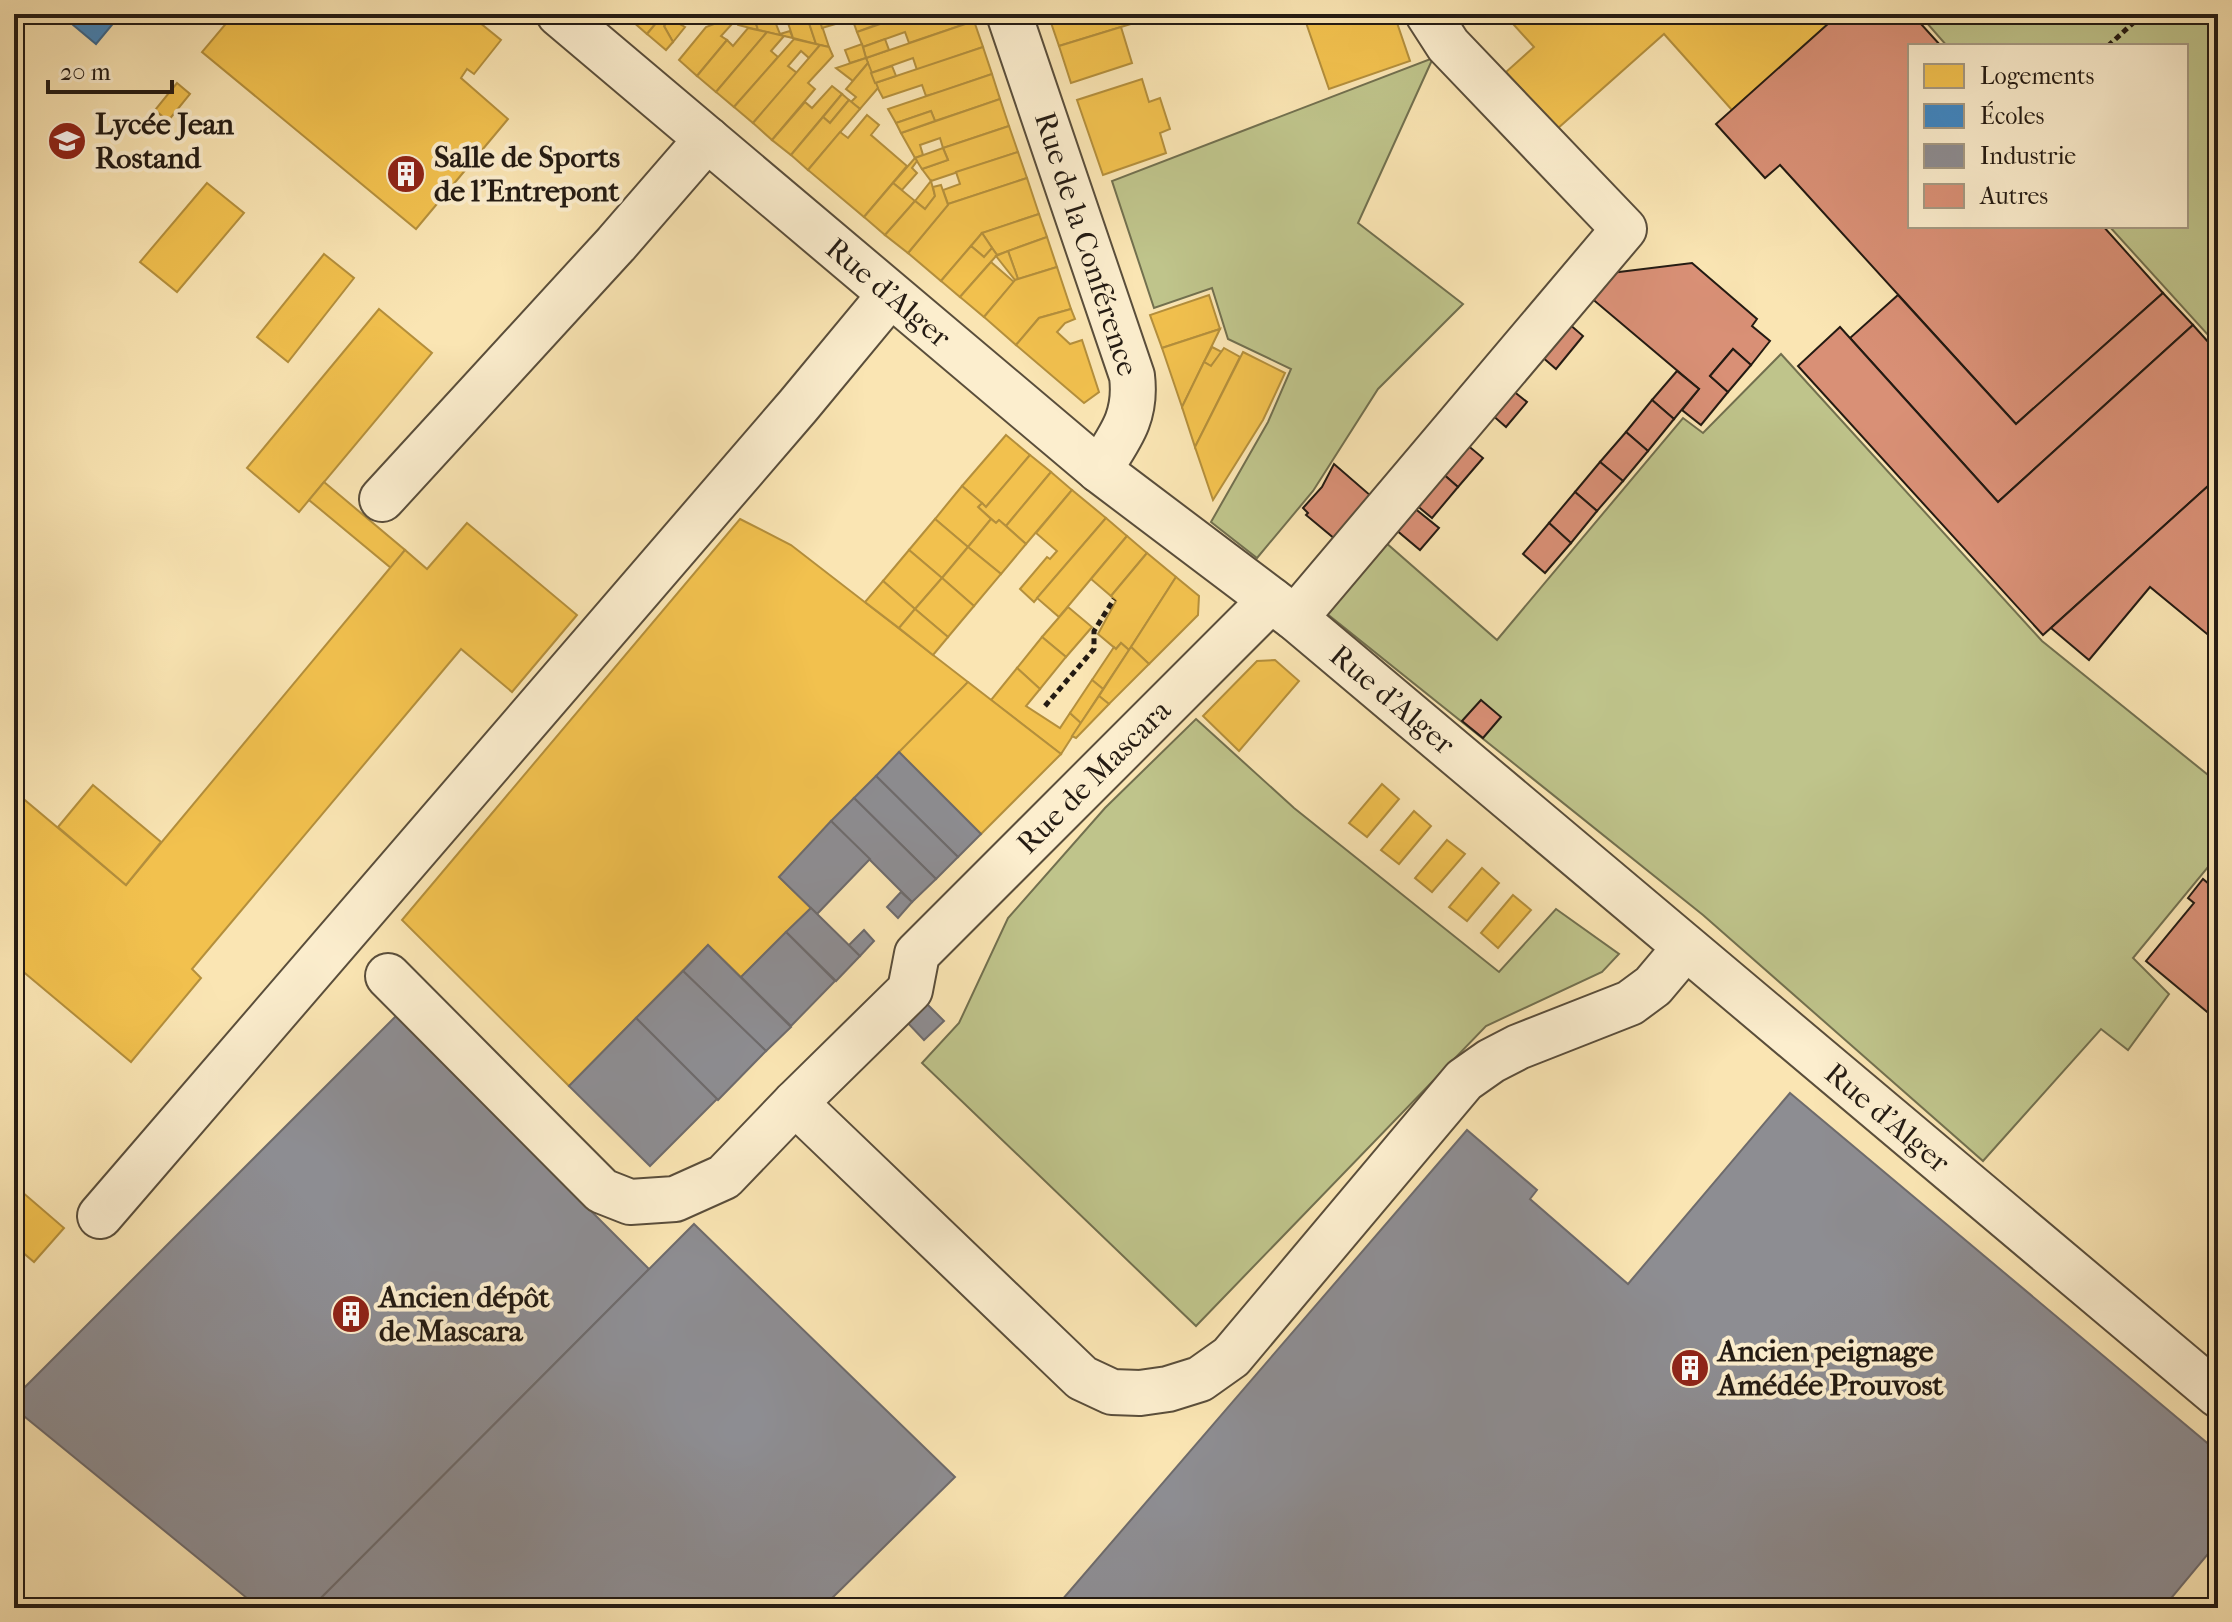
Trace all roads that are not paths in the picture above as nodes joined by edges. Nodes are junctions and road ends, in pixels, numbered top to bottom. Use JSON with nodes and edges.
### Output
{"nodes":[{"id":1,"x":559,"y":14,"type":"edge"},
{"id":2,"x":1009,"y":14,"type":"edge"},
{"id":3,"x":1428,"y":14,"type":"edge"},
{"id":4,"x":707,"y":139,"type":"junction"},
{"id":5,"x":890,"y":295,"type":"junction"},
{"id":6,"x":1099,"y":470,"type":"junction"},
{"id":7,"x":382,"y":499,"type":"dead end"},
{"id":8,"x":1283,"y":609,"type":"junction"},
{"id":9,"x":1685,"y":948,"type":"junction"},
{"id":10,"x":388,"y":976,"type":"dead end"},
{"id":11,"x":795,"y":1103,"type":"junction"},
{"id":12,"x":100,"y":1216,"type":"dead end"},
{"id":13,"x":2218,"y":1395,"type":"edge"}],
"edges":[{"from":1,"to":4,"type":"street","name":"Rue d'Alger"},
{"from":2,"to":6,"type":"street","name":"Rue de la Conférence"},
{"from":3,"to":8,"type":"street","name":"Rue de Mascara"},
{"from":4,"to":5,"type":"street","name":"Rue d'Alger"},
{"from":4,"to":7,"type":"street"},
{"from":5,"to":6,"type":"street","name":"Rue d'Alger"},
{"from":5,"to":12,"type":"street"},
{"from":6,"to":8,"type":"street","name":"Rue d'Alger"},
{"from":8,"to":9,"type":"street","name":"Rue d'Alger"},
{"from":8,"to":11,"type":"street","name":"Rue de Mascara"},
{"from":9,"to":11,"type":"street"},
{"from":9,"to":13,"type":"street","name":"Rue d'Alger"},
{"from":10,"to":11,"type":"street"}]}
